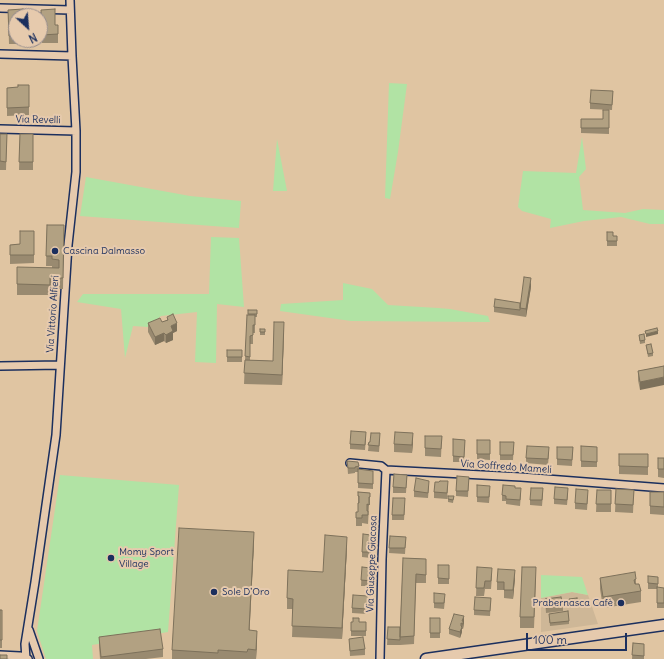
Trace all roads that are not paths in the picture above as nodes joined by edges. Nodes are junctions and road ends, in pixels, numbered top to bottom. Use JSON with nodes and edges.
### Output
{"nodes":[{"id":1,"x":70,"y":0,"type":"edge"},
{"id":2,"x":0,"y":8,"type":"edge"},
{"id":3,"x":70,"y":10,"type":"junction"},
{"id":4,"x":0,"y":54,"type":"edge"},
{"id":5,"x":72,"y":56,"type":"junction"},
{"id":6,"x":0,"y":129,"type":"edge"},
{"id":7,"x":76,"y":130,"type":"junction"},
{"id":8,"x":60,"y":365,"type":"junction"},
{"id":9,"x":0,"y":366,"type":"edge"},
{"id":10,"x":348,"y":463,"type":"edge"},
{"id":11,"x":386,"y":470,"type":"junction"},
{"id":12,"x":664,"y":488,"type":"edge"},
{"id":13,"x":664,"y":625,"type":"edge"},
{"id":14,"x":28,"y":628,"type":"junction"},
{"id":15,"x":0,"y":655,"type":"edge"},
{"id":16,"x":26,"y":658,"type":"edge"},
{"id":17,"x":39,"y":659,"type":"edge"},
{"id":18,"x":380,"y":659,"type":"edge"},
{"id":19,"x":426,"y":659,"type":"edge"}],
"edges":[{"from":1,"to":3,"type":"street","name":"Via Vittorio Alfieri"},
{"from":2,"to":3,"type":"street"},
{"from":3,"to":5,"type":"street","name":"Via Vittorio Alfieri"},
{"from":4,"to":5,"type":"street"},
{"from":5,"to":7,"type":"street","name":"Via Vittorio Alfieri"},
{"from":6,"to":7,"type":"street","name":"Via Revelli"},
{"from":7,"to":8,"type":"street","name":"Via Vittorio Alfieri"},
{"from":8,"to":9,"type":"street"},
{"from":8,"to":14,"type":"street","name":"Via Vittorio Alfieri"},
{"from":10,"to":11,"type":"street","name":"Via Goffredo Mameli"},
{"from":11,"to":12,"type":"street","name":"Via Goffredo Mameli"},
{"from":11,"to":18,"type":"street","name":"Via Giuseppe Giacosa"},
{"from":13,"to":19,"type":"main road"},
{"from":14,"to":16,"type":"street","name":"Via Vittorio Alfieri"},
{"from":14,"to":17,"type":"street","name":"Via Vittorio Alfieri"},
{"from":15,"to":16,"type":"street"}]}
